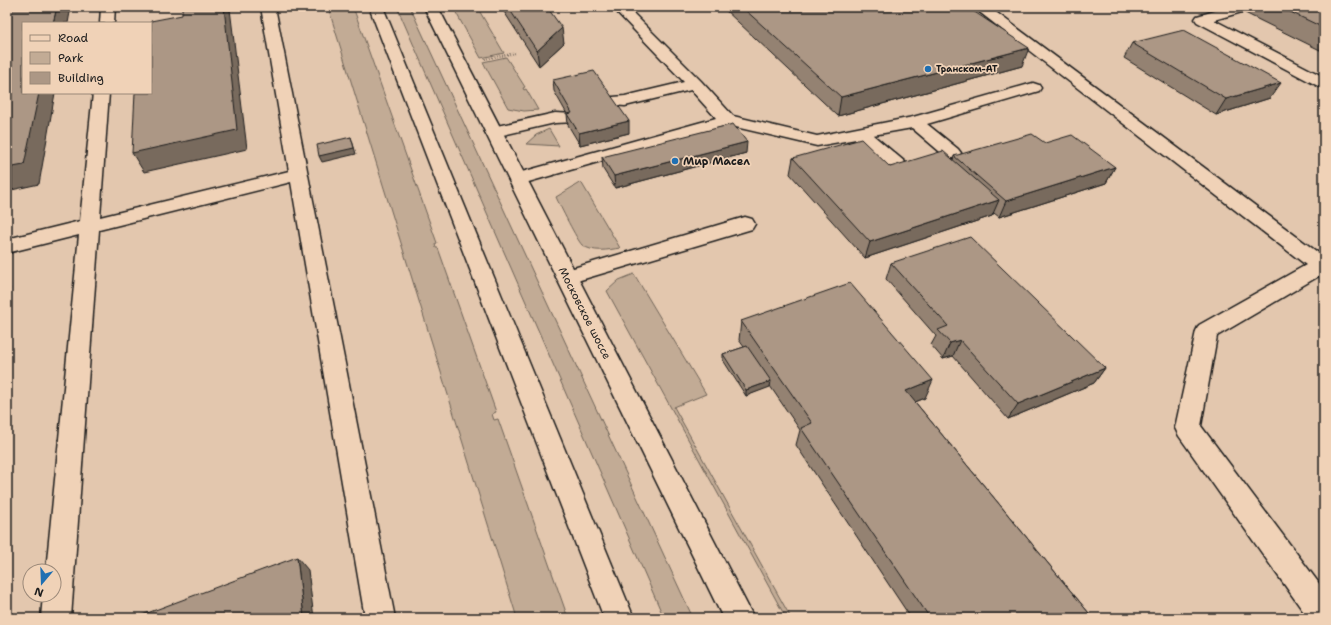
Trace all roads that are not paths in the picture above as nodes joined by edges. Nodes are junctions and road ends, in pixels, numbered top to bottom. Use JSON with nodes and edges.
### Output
{"nodes":[{"id":1,"x":108,"y":7,"type":"edge"},
{"id":2,"x":268,"y":7,"type":"edge"},
{"id":3,"x":376,"y":7,"type":"edge"},
{"id":4,"x":432,"y":7,"type":"edge"},
{"id":5,"x":619,"y":7,"type":"edge"},
{"id":6,"x":980,"y":7,"type":"edge"},
{"id":7,"x":1244,"y":7,"type":"edge"},
{"id":8,"x":107,"y":22,"type":"edge"},
{"id":9,"x":1324,"y":83,"type":"edge"},
{"id":10,"x":694,"y":84,"type":"junction"},
{"id":11,"x":1033,"y":88,"type":"dead end"},
{"id":12,"x":101,"y":94,"type":"edge"},
{"id":13,"x":615,"y":103,"type":"edge"},
{"id":14,"x":563,"y":115,"type":"edge"},
{"id":15,"x":727,"y":120,"type":"junction"},
{"id":16,"x":915,"y":122,"type":"junction"},
{"id":17,"x":494,"y":132,"type":"junction"},
{"id":18,"x":860,"y":132,"type":"junction"},
{"id":19,"x":952,"y":153,"type":"dead end"},
{"id":20,"x":899,"y":166,"type":"edge"},
{"id":21,"x":299,"y":174,"type":"junction"},
{"id":22,"x":518,"y":179,"type":"junction"},
{"id":23,"x":745,"y":224,"type":"dead end"},
{"id":24,"x":90,"y":226,"type":"junction"},
{"id":25,"x":7,"y":246,"type":"edge"},
{"id":26,"x":1322,"y":265,"type":"edge"},
{"id":27,"x":567,"y":278,"type":"junction"},
{"id":28,"x":1324,"y":615,"type":"edge"},
{"id":29,"x":56,"y":618,"type":"edge"},
{"id":30,"x":380,"y":618,"type":"edge"},
{"id":31,"x":619,"y":618,"type":"edge"},
{"id":32,"x":739,"y":618,"type":"edge"}],
"edges":[{"from":1,"to":8,"type":"main road"},
{"from":2,"to":21,"type":"main road"},
{"from":3,"to":31,"type":"main road"},
{"from":4,"to":17,"type":"main road","name":"Московское шоссе"},
{"from":5,"to":10,"type":"main road"},
{"from":6,"to":26,"type":"main road"},
{"from":7,"to":9,"type":"main road"},
{"from":10,"to":13,"type":"main road"},
{"from":10,"to":15,"type":"main road"},
{"from":11,"to":16,"type":"main road"},
{"from":12,"to":24,"type":"main road"},
{"from":14,"to":17,"type":"main road"},
{"from":15,"to":18,"type":"main road"},
{"from":15,"to":22,"type":"main road"},
{"from":16,"to":18,"type":"main road"},
{"from":16,"to":19,"type":"main road"},
{"from":17,"to":22,"type":"main road","name":"Московское шоссе"},
{"from":18,"to":20,"type":"main road"},
{"from":21,"to":24,"type":"main road"},
{"from":21,"to":30,"type":"main road"},
{"from":22,"to":27,"type":"main road","name":"Московское шоссе"},
{"from":23,"to":27,"type":"main road"},
{"from":24,"to":25,"type":"main road"},
{"from":24,"to":29,"type":"main road"},
{"from":26,"to":28,"type":"main road"},
{"from":27,"to":32,"type":"main road","name":"Московское шоссе"}]}
